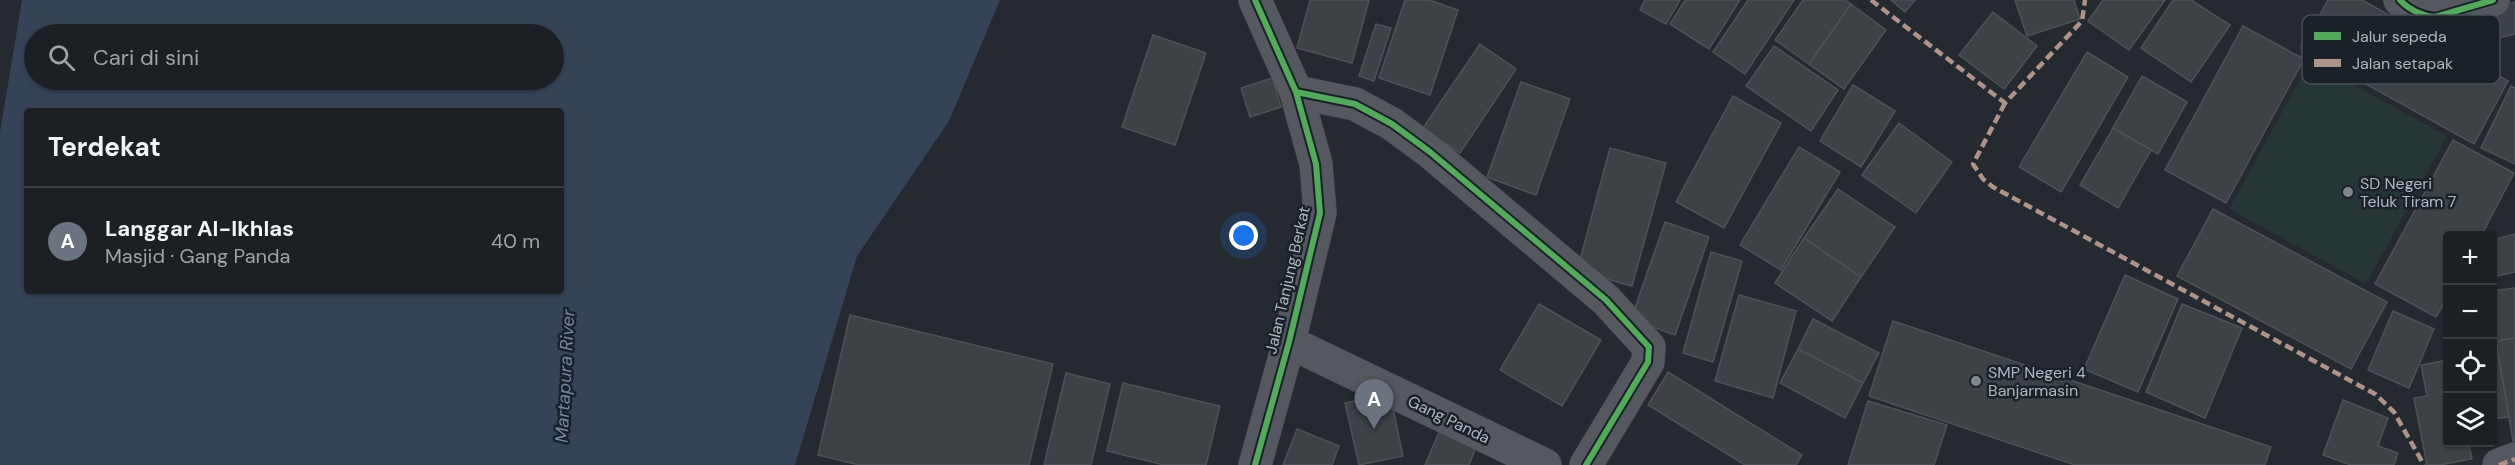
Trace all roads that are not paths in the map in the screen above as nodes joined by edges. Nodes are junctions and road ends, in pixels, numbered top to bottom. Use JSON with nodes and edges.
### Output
{"nodes":[{"id":1,"x":1255,"y":0,"type":"edge"},
{"id":2,"x":2400,"y":0,"type":"edge"},
{"id":3,"x":2493,"y":0,"type":"edge"},
{"id":4,"x":2424,"y":15,"type":"edge"},
{"id":5,"x":2442,"y":15,"type":"edge"},
{"id":6,"x":1296,"y":92,"type":"junction"},
{"id":7,"x":1289,"y":342,"type":"junction"},
{"id":8,"x":2515,"y":459,"type":"edge"},
{"id":9,"x":1255,"y":465,"type":"edge"},
{"id":10,"x":1545,"y":465,"type":"edge"},
{"id":11,"x":1586,"y":465,"type":"edge"},
{"id":12,"x":2499,"y":465,"type":"edge"}],
"edges":[{"from":1,"to":6,"type":"street","name":"Jalan Tanjung Berkat"},
{"from":2,"to":4,"type":"street"},
{"from":3,"to":5,"type":"street"},
{"from":6,"to":7,"type":"street","name":"Jalan Tanjung Berkat"},
{"from":6,"to":11,"type":"street"},
{"from":7,"to":9,"type":"street","name":"Jalan Tanjung Berkat"},
{"from":7,"to":10,"type":"street","name":"Gang Panda"},
{"from":8,"to":12,"type":"street"}]}
